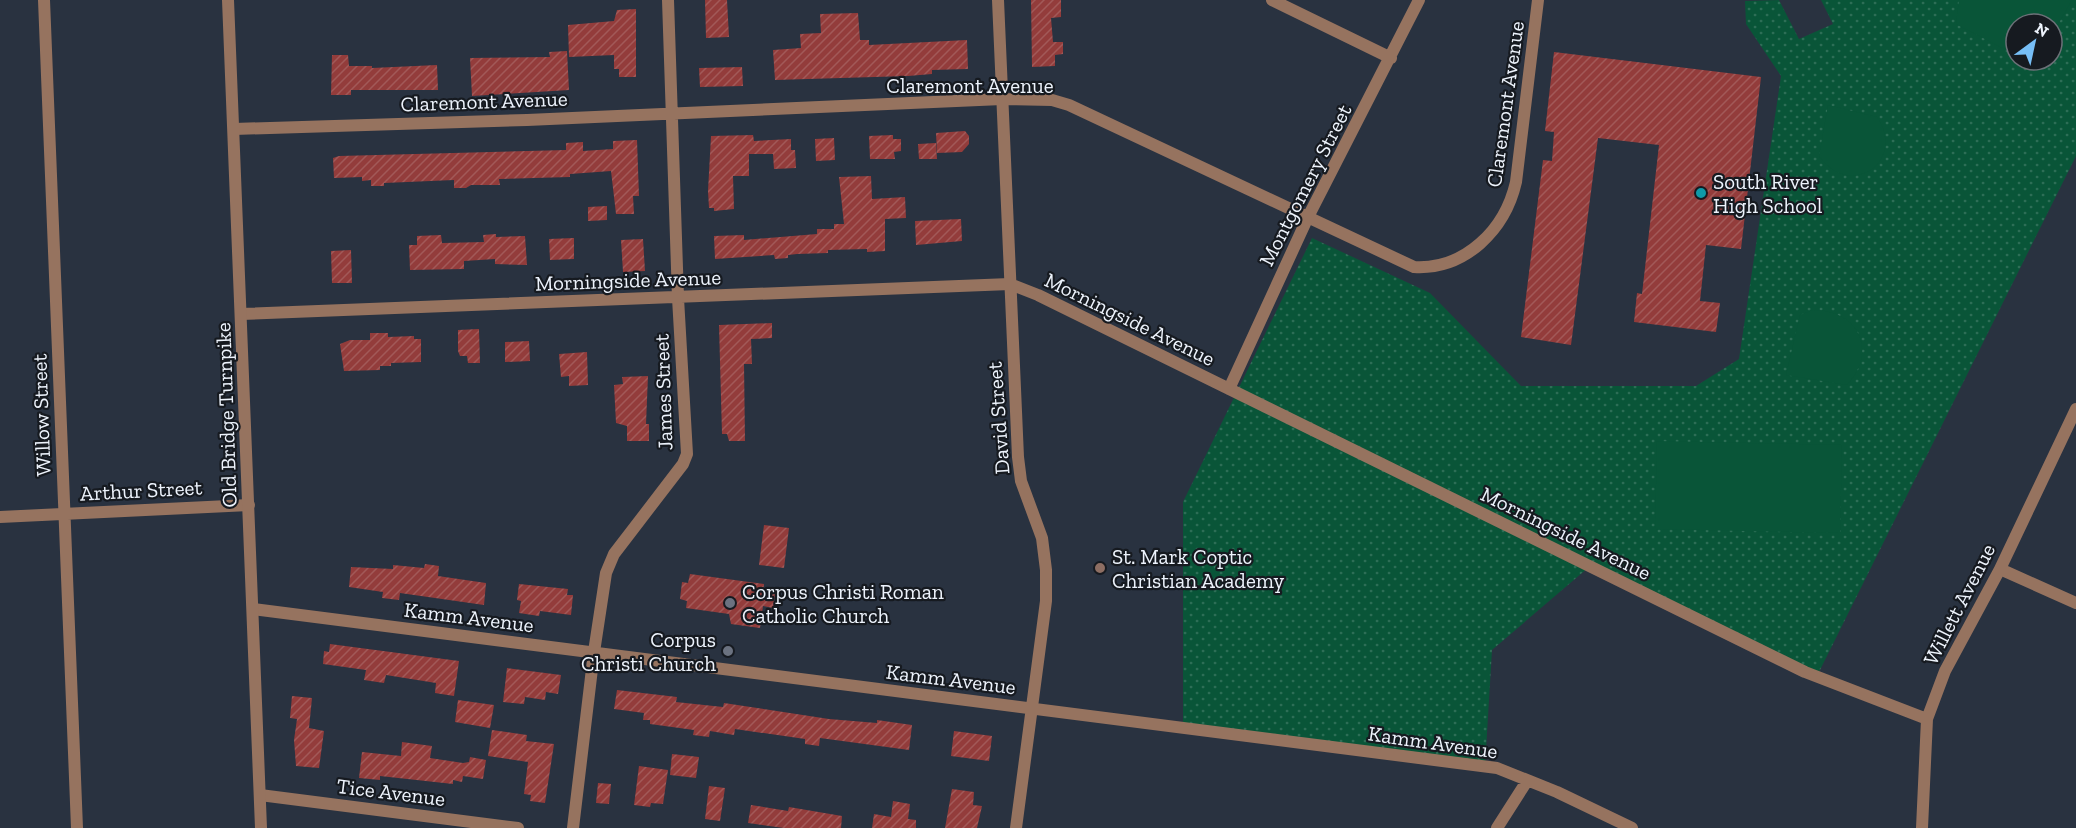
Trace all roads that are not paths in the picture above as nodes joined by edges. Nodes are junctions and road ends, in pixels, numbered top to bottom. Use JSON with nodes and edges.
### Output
{"nodes":[{"id":1,"x":44,"y":0,"type":"edge"},
{"id":2,"x":228,"y":0,"type":"edge"},
{"id":3,"x":668,"y":0,"type":"edge"},
{"id":4,"x":998,"y":0,"type":"edge"},
{"id":5,"x":1272,"y":0,"type":"edge"},
{"id":6,"x":1419,"y":0,"type":"edge"},
{"id":7,"x":1538,"y":0,"type":"edge"},
{"id":8,"x":1391,"y":58,"type":"junction"},
{"id":9,"x":1002,"y":99,"type":"junction"},
{"id":10,"x":670,"y":112,"type":"junction"},
{"id":11,"x":234,"y":129,"type":"junction"},
{"id":12,"x":1308,"y":217,"type":"junction"},
{"id":13,"x":1010,"y":284,"type":"junction"},
{"id":14,"x":678,"y":298,"type":"junction"},
{"id":15,"x":241,"y":314,"type":"junction"},
{"id":16,"x":1229,"y":389,"type":"junction"},
{"id":17,"x":2076,"y":409,"type":"edge"},
{"id":18,"x":249,"y":505,"type":"junction"},
{"id":19,"x":64,"y":514,"type":"junction"},
{"id":20,"x":0,"y":516,"type":"edge"},
{"id":21,"x":2000,"y":569,"type":"junction"},
{"id":22,"x":2076,"y":603,"type":"edge"},
{"id":23,"x":253,"y":609,"type":"junction"},
{"id":24,"x":594,"y":652,"type":"junction"},
{"id":25,"x":1031,"y":709,"type":"junction"},
{"id":26,"x":1926,"y":719,"type":"junction"},
{"id":27,"x":1527,"y":780,"type":"junction"},
{"id":28,"x":260,"y":795,"type":"junction"},
{"id":29,"x":76,"y":828,"type":"edge"},
{"id":30,"x":261,"y":828,"type":"edge"},
{"id":31,"x":518,"y":828,"type":"edge"},
{"id":32,"x":573,"y":828,"type":"edge"},
{"id":33,"x":1016,"y":828,"type":"edge"},
{"id":34,"x":1497,"y":828,"type":"edge"},
{"id":35,"x":1632,"y":828,"type":"edge"},
{"id":36,"x":1922,"y":828,"type":"edge"}],
"edges":[{"from":1,"to":19,"type":"street","name":"Willow Street"},
{"from":2,"to":11,"type":"street","name":"Old Bridge Turnpike"},
{"from":3,"to":10,"type":"street","name":"James Street"},
{"from":4,"to":9,"type":"street","name":"David Street"},
{"from":5,"to":8,"type":"street"},
{"from":6,"to":8,"type":"street","name":"Montgomery Street"},
{"from":7,"to":12,"type":"street","name":"Claremont Avenue"},
{"from":8,"to":12,"type":"street","name":"Montgomery Street"},
{"from":9,"to":10,"type":"street","name":"Claremont Avenue"},
{"from":9,"to":12,"type":"street","name":"Claremont Avenue"},
{"from":9,"to":13,"type":"street","name":"David Street"},
{"from":10,"to":11,"type":"street","name":"Claremont Avenue"},
{"from":10,"to":14,"type":"street","name":"James Street"},
{"from":11,"to":15,"type":"street","name":"Old Bridge Turnpike"},
{"from":12,"to":16,"type":"street","name":"Montgomery Street"},
{"from":13,"to":14,"type":"street","name":"Morningside Avenue"},
{"from":13,"to":16,"type":"street","name":"Morningside Avenue"},
{"from":13,"to":25,"type":"street","name":"David Street"},
{"from":14,"to":15,"type":"street","name":"Morningside Avenue"},
{"from":14,"to":24,"type":"street","name":"James Street"},
{"from":15,"to":18,"type":"street","name":"Old Bridge Turnpike"},
{"from":16,"to":26,"type":"street","name":"Morningside Avenue"},
{"from":17,"to":21,"type":"street","name":"Willett Avenue"},
{"from":18,"to":19,"type":"street","name":"Arthur Street"},
{"from":18,"to":23,"type":"street","name":"Old Bridge Turnpike"},
{"from":19,"to":20,"type":"street","name":"Arthur Street"},
{"from":19,"to":29,"type":"street","name":"Willow Street"},
{"from":21,"to":22,"type":"street"},
{"from":21,"to":26,"type":"street","name":"Willett Avenue"},
{"from":23,"to":24,"type":"street","name":"Kamm Avenue"},
{"from":23,"to":28,"type":"street","name":"Old Bridge Turnpike"},
{"from":24,"to":25,"type":"street","name":"Kamm Avenue"},
{"from":24,"to":32,"type":"street","name":"James Street"},
{"from":25,"to":27,"type":"street","name":"Kamm Avenue"},
{"from":25,"to":33,"type":"street","name":"David Street"},
{"from":26,"to":36,"type":"street","name":"Willett Avenue"},
{"from":27,"to":34,"type":"street"},
{"from":27,"to":35,"type":"street","name":"Kamm Avenue"},
{"from":28,"to":30,"type":"street","name":"Old Bridge Turnpike"},
{"from":28,"to":31,"type":"street","name":"Tice Avenue"}]}
